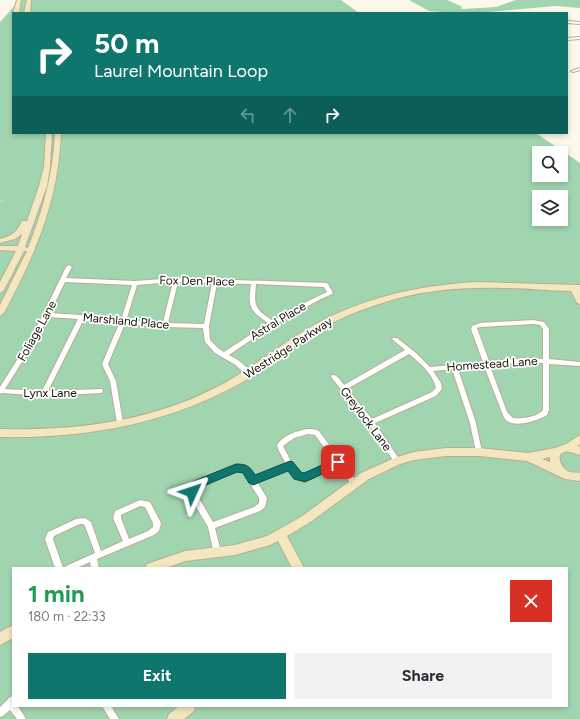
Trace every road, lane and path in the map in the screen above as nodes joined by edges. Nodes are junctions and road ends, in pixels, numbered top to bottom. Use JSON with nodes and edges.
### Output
{"nodes":[{"id":1,"x":19,"y":0,"type":"edge"},
{"id":2,"x":29,"y":0,"type":"edge"},
{"id":3,"x":16,"y":12,"type":"edge"},
{"id":4,"x":27,"y":12,"type":"edge"},
{"id":5,"x":568,"y":22,"type":"edge"},
{"id":6,"x":580,"y":23,"type":"edge"},
{"id":7,"x":580,"y":38,"type":"edge"},
{"id":8,"x":568,"y":39,"type":"edge"},
{"id":9,"x":580,"y":69,"type":"edge"},
{"id":10,"x":573,"y":71,"type":"dead end"},
{"id":11,"x":49,"y":134,"type":"edge"},
{"id":12,"x":58,"y":134,"type":"edge"},
{"id":13,"x":33,"y":215,"type":"junction"},
{"id":14,"x":0,"y":242,"type":"edge"},
{"id":15,"x":21,"y":246,"type":"junction"},
{"id":16,"x":33,"y":246,"type":"junction"},
{"id":17,"x":0,"y":248,"type":"edge"},
{"id":18,"x":68,"y":267,"type":"dead end"},
{"id":19,"x":64,"y":280,"type":"junction"},
{"id":20,"x":176,"y":280,"type":"junction"},
{"id":21,"x":215,"y":281,"type":"junction"},
{"id":22,"x":254,"y":282,"type":"junction"},
{"id":23,"x":135,"y":283,"type":"junction"},
{"id":24,"x":577,"y":288,"type":"edge"},
{"id":25,"x":328,"y":289,"type":"joint"},
{"id":26,"x":0,"y":290,"type":"edge"},
{"id":27,"x":580,"y":301,"type":"edge"},
{"id":28,"x":0,"y":313,"type":"edge"},
{"id":29,"x":46,"y":315,"type":"junction"},
{"id":30,"x":82,"y":317,"type":"junction"},
{"id":31,"x":123,"y":322,"type":"junction"},
{"id":32,"x":272,"y":323,"type":"junction"},
{"id":33,"x":165,"y":325,"type":"junction"},
{"id":34,"x":206,"y":326,"type":"junction"},
{"id":35,"x":396,"y":339,"type":"dead end"},
{"id":36,"x":410,"y":351,"type":"junction"},
{"id":37,"x":224,"y":356,"type":"junction"},
{"id":38,"x":546,"y":360,"type":"junction"},
{"id":39,"x":486,"y":364,"type":"junction"},
{"id":40,"x":580,"y":364,"type":"edge"},
{"id":41,"x":454,"y":367,"type":"junction"},
{"id":42,"x":428,"y":369,"type":"junction"},
{"id":43,"x":250,"y":373,"type":"junction"},
{"id":44,"x":334,"y":377,"type":"dead end"},
{"id":45,"x":343,"y":388,"type":"junction"},
{"id":46,"x":100,"y":391,"type":"dead end"},
{"id":47,"x":0,"y":392,"type":"edge"},
{"id":48,"x":44,"y":394,"type":"junction"},
{"id":49,"x":371,"y":422,"type":"junction"},
{"id":50,"x":120,"y":423,"type":"junction"},
{"id":51,"x":0,"y":433,"type":"edge"},
{"id":52,"x":580,"y":439,"type":"edge"},
{"id":53,"x":570,"y":447,"type":"junction"},
{"id":54,"x":580,"y":451,"type":"edge"},
{"id":55,"x":479,"y":452,"type":"junction"},
{"id":56,"x":555,"y":452,"type":"junction"},
{"id":57,"x":528,"y":457,"type":"junction"},
{"id":58,"x":397,"y":461,"type":"junction"},
{"id":59,"x":338,"y":462,"type":"junction"},
{"id":60,"x":290,"y":465,"type":"junction"},
{"id":61,"x":560,"y":471,"type":"junction"},
{"id":62,"x":580,"y":478,"type":"edge"},
{"id":63,"x":253,"y":480,"type":"junction"},
{"id":64,"x":354,"y":483,"type":"junction"},
{"id":65,"x":211,"y":526,"type":"junction"},
{"id":66,"x":281,"y":535,"type":"junction"},
{"id":67,"x":127,"y":543,"type":"junction"},
{"id":68,"x":217,"y":552,"type":"junction"},
{"id":69,"x":96,"y":556,"type":"junction"},
{"id":70,"x":59,"y":567,"type":"edge"},
{"id":71,"x":71,"y":567,"type":"edge"},
{"id":72,"x":95,"y":567,"type":"edge"},
{"id":73,"x":154,"y":567,"type":"edge"},
{"id":74,"x":297,"y":567,"type":"edge"},
{"id":75,"x":12,"y":632,"type":"edge"},
{"id":76,"x":0,"y":639,"type":"edge"},
{"id":77,"x":12,"y":702,"type":"edge"},
{"id":78,"x":15,"y":707,"type":"edge"},
{"id":79,"x":107,"y":707,"type":"edge"},
{"id":80,"x":188,"y":707,"type":"edge"},
{"id":81,"x":0,"y":713,"type":"edge"},
{"id":82,"x":22,"y":719,"type":"edge"},
{"id":83,"x":115,"y":719,"type":"edge"},
{"id":84,"x":174,"y":719,"type":"edge"}],
"edges":[{"from":1,"to":3,"type":"street"},
{"from":2,"to":4,"type":"street"},
{"from":5,"to":6,"type":"street"},
{"from":7,"to":8,"type":"street"},
{"from":9,"to":10,"type":"street"},
{"from":11,"to":13,"type":"street"},
{"from":12,"to":16,"type":"street"},
{"from":13,"to":14,"type":"street"},
{"from":13,"to":15,"type":"street"},
{"from":14,"to":15,"type":"street"},
{"from":15,"to":16,"type":"street"},
{"from":15,"to":17,"type":"street"},
{"from":15,"to":26,"type":"street"},
{"from":16,"to":28,"type":"street"},
{"from":18,"to":19,"type":"street","name":"Foliage Lane"},
{"from":19,"to":23,"type":"street","name":"Fox Den Place"},
{"from":19,"to":29,"type":"street","name":"Foliage Lane"},
{"from":20,"to":21,"type":"street","name":"Fox Den Place"},
{"from":20,"to":23,"type":"street","name":"Fox Den Place"},
{"from":20,"to":33,"type":"street"},
{"from":21,"to":22,"type":"street","name":"Fox Den Place"},
{"from":21,"to":34,"type":"street"},
{"from":22,"to":25,"type":"street","name":"Fox Den Place"},
{"from":22,"to":32,"type":"street"},
{"from":23,"to":31,"type":"street"},
{"from":24,"to":27,"type":"street"},
{"from":24,"to":43,"type":"street","name":"Westridge Parkway"},
{"from":25,"to":32,"type":"street","name":"Astral Place"},
{"from":29,"to":30,"type":"street","name":"Marshland Place"},
{"from":29,"to":47,"type":"street","name":"Foliage Lane"},
{"from":30,"to":31,"type":"street","name":"Marshland Place"},
{"from":30,"to":48,"type":"street"},
{"from":31,"to":33,"type":"street","name":"Marshland Place"},
{"from":31,"to":50,"type":"street"},
{"from":32,"to":37,"type":"street","name":"Astral Place"},
{"from":33,"to":34,"type":"street","name":"Marshland Place"},
{"from":34,"to":37,"type":"street"},
{"from":35,"to":36,"type":"street"},
{"from":36,"to":42,"type":"street"},
{"from":36,"to":45,"type":"street"},
{"from":37,"to":43,"type":"street"},
{"from":38,"to":39,"type":"street","name":"Homestead Lane"},
{"from":38,"to":39,"type":"street"},
{"from":38,"to":39,"type":"street"},
{"from":38,"to":40,"type":"street","name":"Homestead Lane"},
{"from":39,"to":41,"type":"street","name":"Homestead Lane"},
{"from":41,"to":42,"type":"street","name":"Homestead Lane"},
{"from":41,"to":55,"type":"street"},
{"from":42,"to":49,"type":"street"},
{"from":43,"to":50,"type":"street","name":"Westridge Parkway"},
{"from":44,"to":45,"type":"street","name":"Greylock Lane"},
{"from":45,"to":49,"type":"street","name":"Greylock Lane"},
{"from":46,"to":48,"type":"street","name":"Lynx Lane"},
{"from":47,"to":48,"type":"street","name":"Lynx Lane"},
{"from":49,"to":58,"type":"street","name":"Greylock Lane"},
{"from":50,"to":51,"type":"street","name":"Westridge Parkway"},
{"from":52,"to":53,"type":"street"},
{"from":53,"to":54,"type":"street"},
{"from":53,"to":56,"type":"street"},
{"from":55,"to":57,"type":"street"},
{"from":55,"to":58,"type":"street"},
{"from":56,"to":57,"type":"street"},
{"from":56,"to":61,"type":"street"},
{"from":57,"to":61,"type":"street"},
{"from":58,"to":64,"type":"street"},
{"from":59,"to":60,"type":"street"},
{"from":59,"to":60,"type":"street"},
{"from":59,"to":64,"type":"street"},
{"from":60,"to":63,"type":"street"},
{"from":61,"to":62,"type":"street"},
{"from":63,"to":65,"type":"street"},
{"from":63,"to":65,"type":"street"},
{"from":64,"to":66,"type":"street"},
{"from":65,"to":68,"type":"street"},
{"from":66,"to":68,"type":"street"},
{"from":66,"to":74,"type":"street"},
{"from":67,"to":67,"type":"street"},
{"from":67,"to":69,"type":"street"},
{"from":68,"to":73,"type":"street"},
{"from":69,"to":70,"type":"street"},
{"from":69,"to":71,"type":"street"},
{"from":69,"to":72,"type":"street"},
{"from":75,"to":76,"type":"street"},
{"from":77,"to":81,"type":"street"},
{"from":78,"to":82,"type":"street"},
{"from":79,"to":83,"type":"street"},
{"from":80,"to":84,"type":"street"}]}
